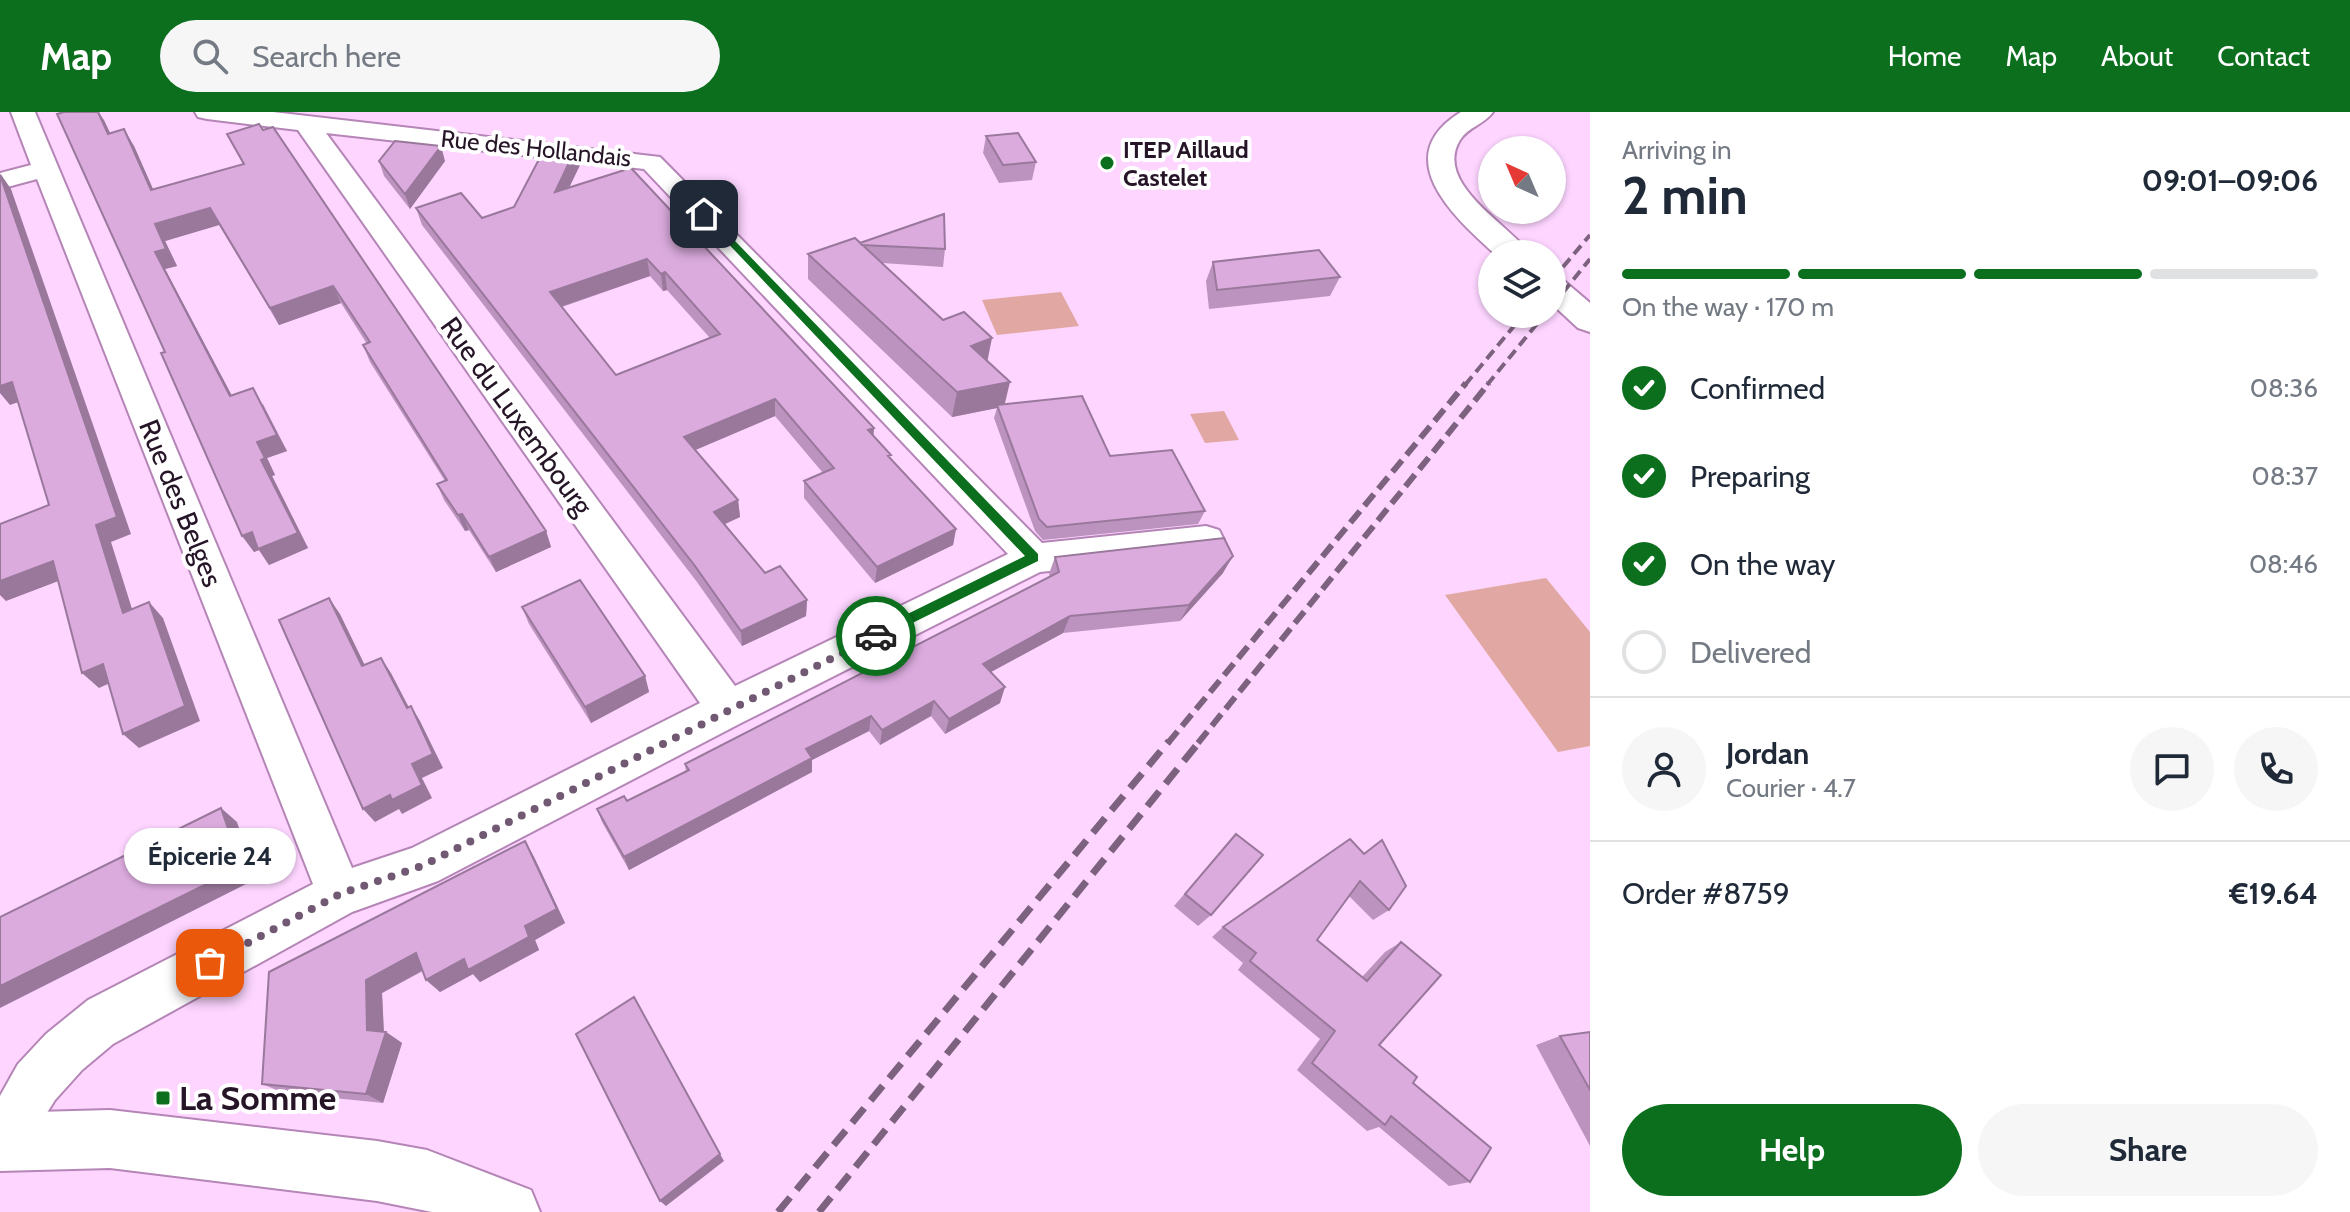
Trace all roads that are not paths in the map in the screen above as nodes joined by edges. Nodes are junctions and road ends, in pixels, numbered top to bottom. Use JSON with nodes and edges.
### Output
{"nodes":[{"id":1,"x":23,"y":112,"type":"edge"},
{"id":2,"x":207,"y":112,"type":"edge"},
{"id":3,"x":1480,"y":112,"type":"edge"},
{"id":4,"x":306,"y":123,"type":"junction"},
{"id":5,"x":45,"y":169,"type":"junction"},
{"id":6,"x":0,"y":181,"type":"edge"},
{"id":7,"x":1500,"y":240,"type":"edge"},
{"id":8,"x":1566,"y":300,"type":"edge"},
{"id":9,"x":1590,"y":321,"type":"edge"},
{"id":10,"x":1206,"y":540,"type":"edge"},
{"id":11,"x":1034,"y":558,"type":"junction"},
{"id":12,"x":728,"y":709,"type":"junction"},
{"id":13,"x":340,"y":894,"type":"junction"},
{"id":14,"x":4,"y":1141,"type":"edge"},
{"id":15,"x":509,"y":1212,"type":"edge"}],
"edges":[{"from":1,"to":5,"type":"street","name":"Rue des Belges"},
{"from":2,"to":4,"type":"street","name":"Rue des Hollandais"},
{"from":3,"to":7,"type":"main road"},
{"from":4,"to":11,"type":"street","name":"Rue des Hollandais"},
{"from":4,"to":12,"type":"street","name":"Rue du Luxembourg"},
{"from":5,"to":6,"type":"street"},
{"from":5,"to":13,"type":"street","name":"Rue des Belges"},
{"from":8,"to":9,"type":"main road"},
{"from":10,"to":11,"type":"street"},
{"from":11,"to":12,"type":"street"},
{"from":12,"to":13,"type":"street"},
{"from":13,"to":14,"type":"street"},
{"from":14,"to":15,"type":"main road"}]}
